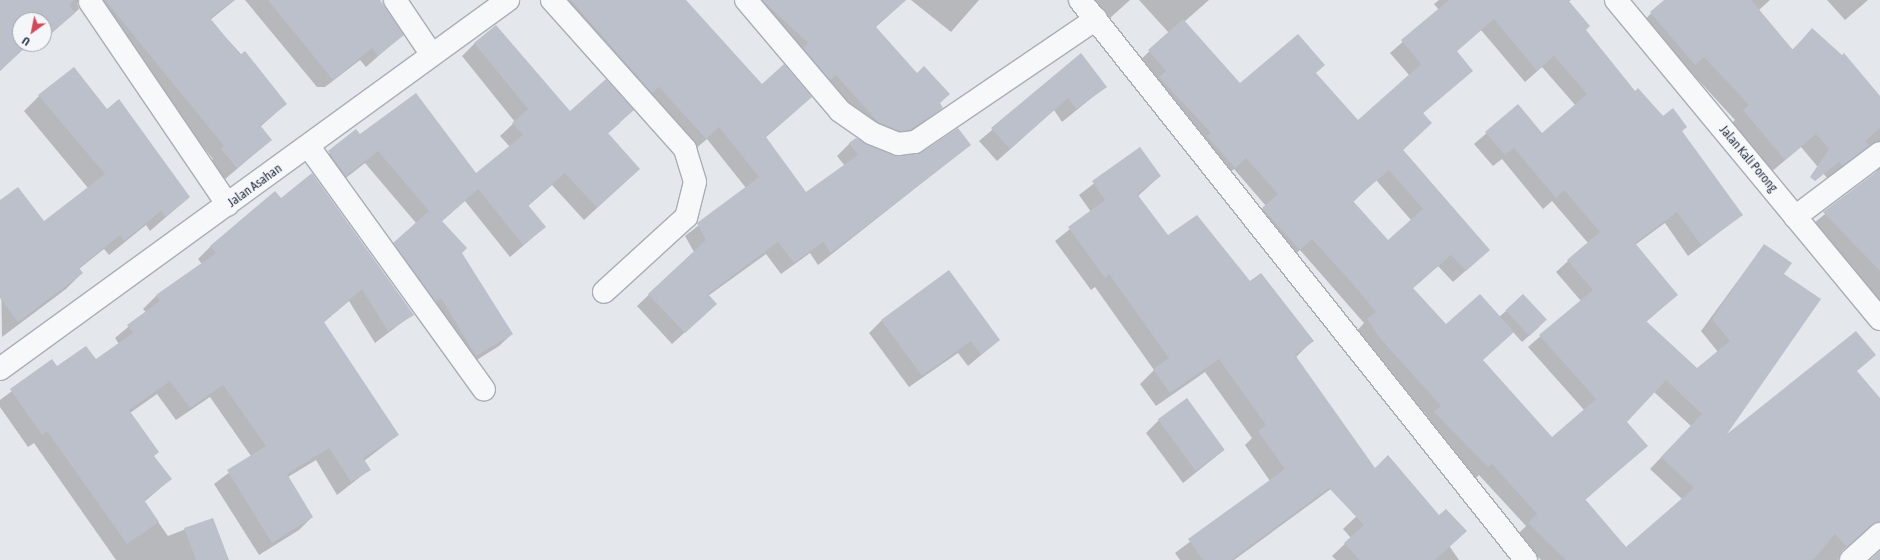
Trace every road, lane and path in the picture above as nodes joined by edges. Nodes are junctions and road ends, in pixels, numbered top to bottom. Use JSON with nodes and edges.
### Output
{"nodes":[{"id":1,"x":395,"y":0,"type":"edge"},
{"id":2,"x":508,"y":0,"type":"edge"},
{"id":3,"x":552,"y":0,"type":"edge"},
{"id":4,"x":746,"y":0,"type":"edge"},
{"id":5,"x":1080,"y":0,"type":"edge"},
{"id":6,"x":1616,"y":0,"type":"edge"},
{"id":7,"x":90,"y":1,"type":"edge"},
{"id":8,"x":1096,"y":19,"type":"junction"},
{"id":9,"x":432,"y":55,"type":"junction"},
{"id":10,"x":309,"y":147,"type":"junction"},
{"id":11,"x":1880,"y":153,"type":"edge"},
{"id":12,"x":228,"y":205,"type":"junction"},
{"id":13,"x":1795,"y":217,"type":"junction"},
{"id":14,"x":604,"y":292,"type":"dead end"},
{"id":15,"x":1880,"y":318,"type":"edge"},
{"id":16,"x":0,"y":369,"type":"edge"},
{"id":17,"x":484,"y":390,"type":"dead end"},
{"id":18,"x":1880,"y":534,"type":"edge"},
{"id":19,"x":1526,"y":560,"type":"edge"},
{"id":20,"x":1851,"y":560,"type":"edge"}],
"edges":[{"from":1,"to":9,"type":"street"},
{"from":2,"to":9,"type":"street","name":"Jalan Asahan"},
{"from":3,"to":14,"type":"street"},
{"from":4,"to":8,"type":"street"},
{"from":5,"to":8,"type":"street"},
{"from":6,"to":13,"type":"street","name":"Jalan Kali Porong"},
{"from":7,"to":12,"type":"street"},
{"from":8,"to":19,"type":"street"},
{"from":9,"to":10,"type":"street","name":"Jalan Asahan"},
{"from":10,"to":12,"type":"street","name":"Jalan Asahan"},
{"from":10,"to":17,"type":"street"},
{"from":11,"to":13,"type":"street"},
{"from":12,"to":16,"type":"street","name":"Jalan Asahan"},
{"from":13,"to":15,"type":"street","name":"Jalan Kali Porong"},
{"from":18,"to":20,"type":"street"}]}
